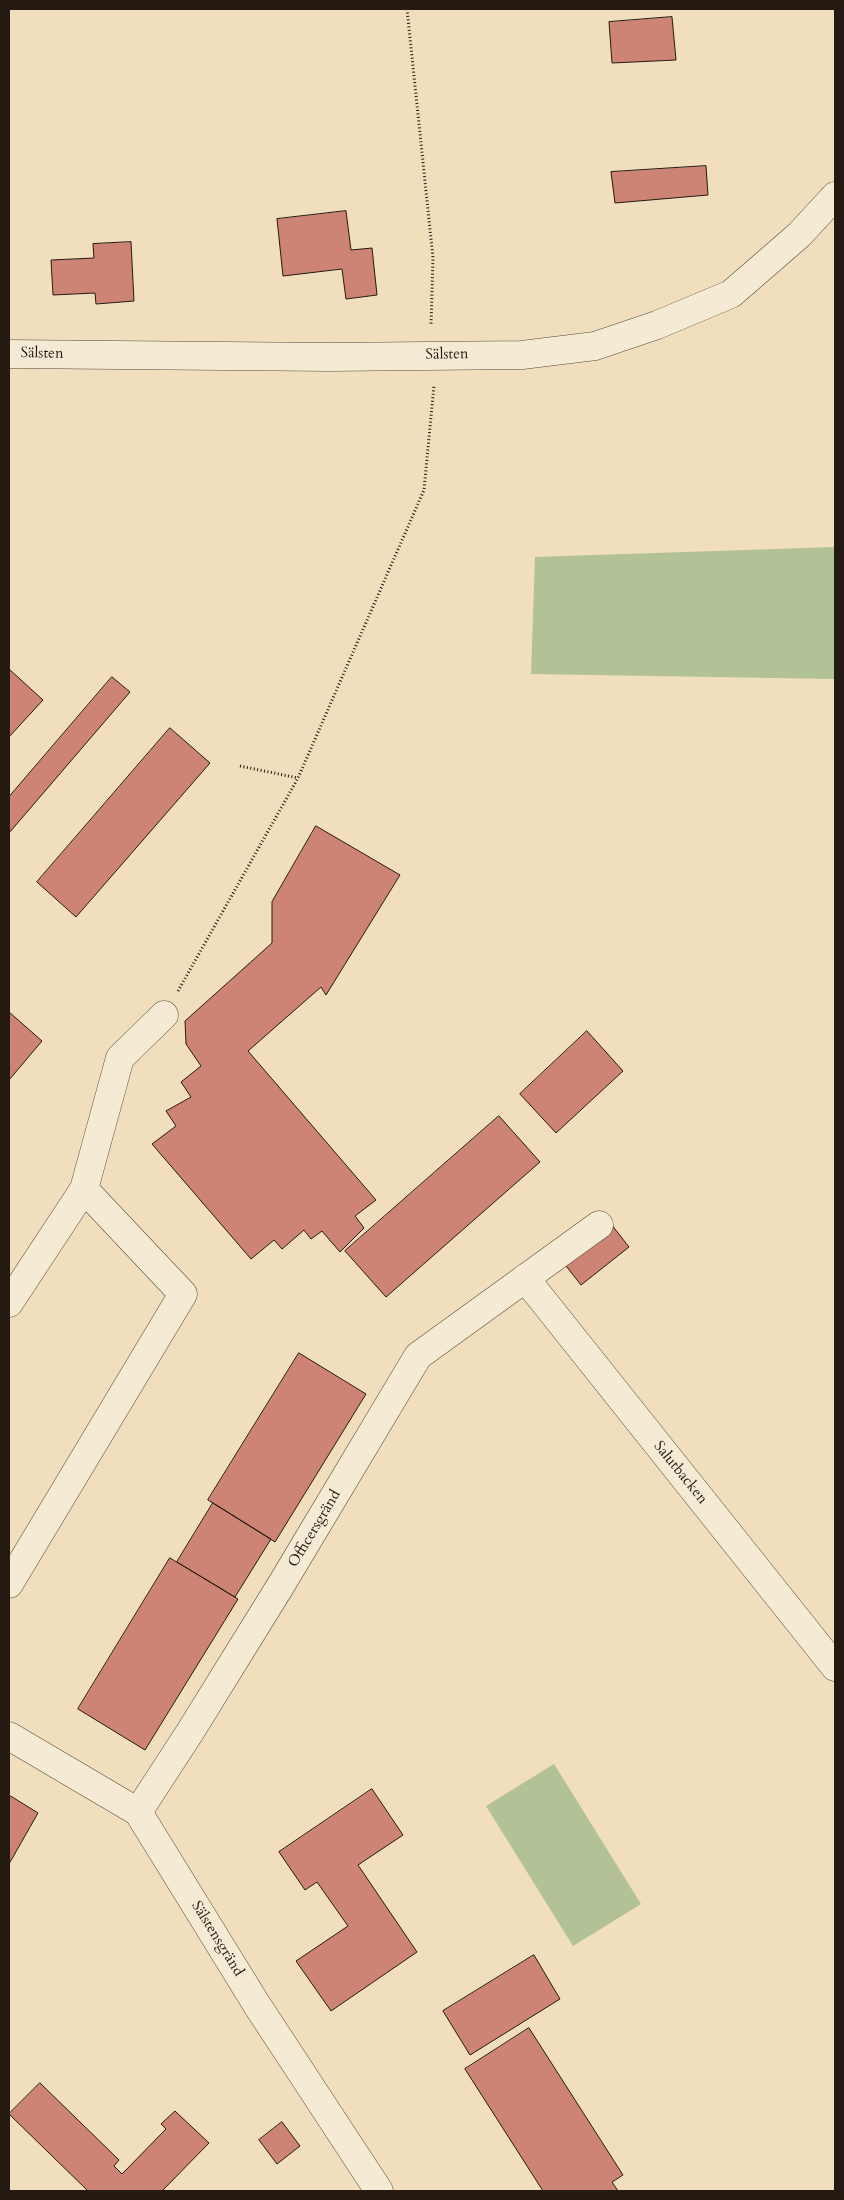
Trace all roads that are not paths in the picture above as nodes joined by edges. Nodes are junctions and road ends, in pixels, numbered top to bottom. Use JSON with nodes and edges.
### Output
{"nodes":[{"id":1,"x":835,"y":196,"type":"edge"},
{"id":2,"x":9,"y":354,"type":"edge"},
{"id":3,"x":164,"y":1015,"type":"road end"},
{"id":4,"x":84,"y":1189,"type":"junction"},
{"id":5,"x":599,"y":1225,"type":"dead end"},
{"id":6,"x":525,"y":1278,"type":"junction"},
{"id":7,"x":9,"y":1303,"type":"edge"},
{"id":8,"x":9,"y":1584,"type":"edge"},
{"id":9,"x":835,"y":1667,"type":"edge"},
{"id":10,"x":9,"y":1736,"type":"edge"},
{"id":11,"x":138,"y":1812,"type":"junction"},
{"id":12,"x":379,"y":2191,"type":"edge"}],
"edges":[{"from":1,"to":2,"type":"street","name":"Sälsten"},
{"from":3,"to":4,"type":"street"},
{"from":4,"to":7,"type":"street"},
{"from":4,"to":8,"type":"street"},
{"from":5,"to":6,"type":"street","name":"Officersgränd"},
{"from":6,"to":9,"type":"street","name":"Salutbacken"},
{"from":6,"to":11,"type":"street","name":"Officersgränd"},
{"from":10,"to":11,"type":"street","name":"Sälstensgränd"},
{"from":11,"to":12,"type":"street","name":"Sälstensgränd"}]}
